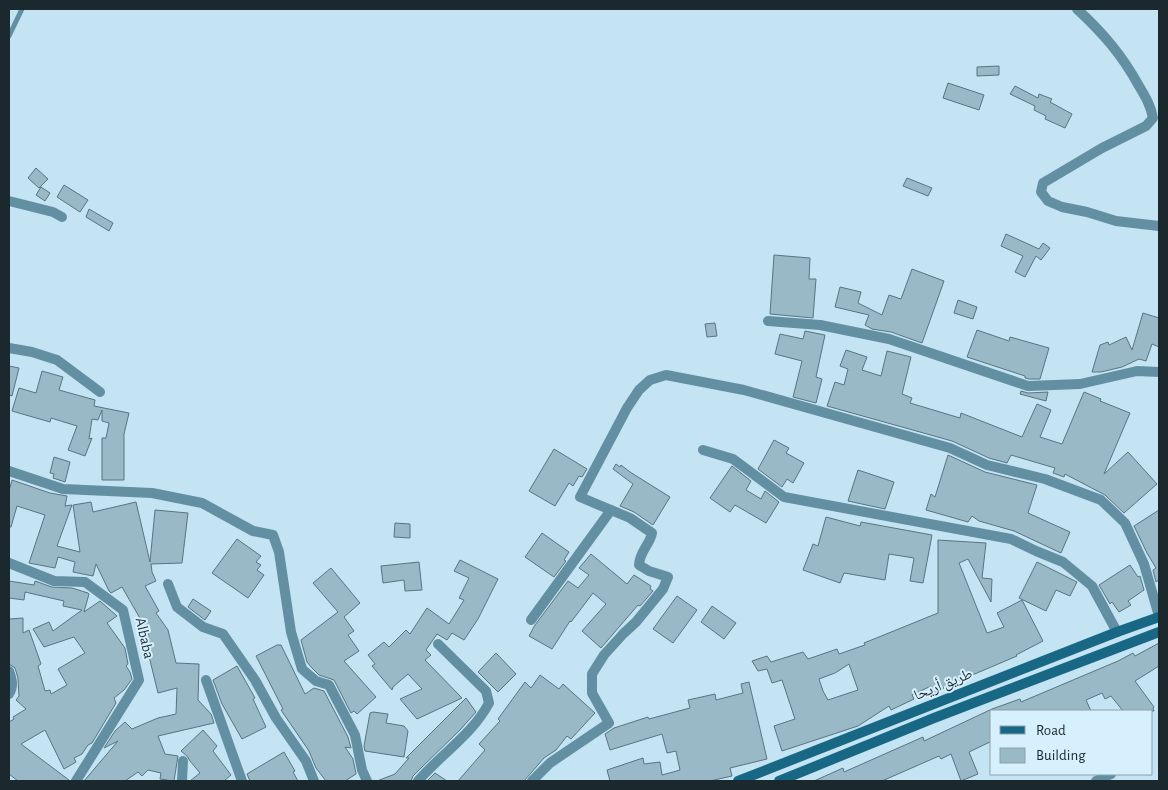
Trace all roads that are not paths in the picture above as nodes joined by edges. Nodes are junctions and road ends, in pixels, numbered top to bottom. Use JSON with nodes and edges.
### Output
{"nodes":[{"id":1,"x":22,"y":9,"type":"edge"},
{"id":2,"x":1077,"y":9,"type":"edge"},
{"id":3,"x":9,"y":36,"type":"edge"},
{"id":4,"x":9,"y":201,"type":"edge"},
{"id":5,"x":62,"y":217,"type":"dead end"},
{"id":6,"x":1159,"y":226,"type":"edge"},
{"id":7,"x":768,"y":321,"type":"dead end"},
{"id":8,"x":9,"y":348,"type":"edge"},
{"id":9,"x":1159,"y":372,"type":"edge"},
{"id":10,"x":100,"y":392,"type":"dead end"},
{"id":11,"x":703,"y":450,"type":"dead end"},
{"id":12,"x":9,"y":471,"type":"edge"},
{"id":13,"x":611,"y":510,"type":"junction"},
{"id":14,"x":9,"y":563,"type":"edge"},
{"id":15,"x":168,"y":584,"type":"dead end"},
{"id":16,"x":1159,"y":616,"type":"edge"},
{"id":17,"x":531,"y":620,"type":"dead end"},
{"id":18,"x":1117,"y":632,"type":"junction"},
{"id":19,"x":1159,"y":632,"type":"edge"},
{"id":20,"x":438,"y":644,"type":"dead end"},
{"id":21,"x":9,"y":671,"type":"edge"},
{"id":22,"x":206,"y":680,"type":"dead end"},
{"id":23,"x":9,"y":694,"type":"edge"},
{"id":24,"x":183,"y":761,"type":"dead end"},
{"id":25,"x":1109,"y":775,"type":"edge"},
{"id":26,"x":76,"y":781,"type":"edge"},
{"id":27,"x":182,"y":781,"type":"edge"},
{"id":28,"x":242,"y":781,"type":"edge"},
{"id":29,"x":314,"y":781,"type":"edge"},
{"id":30,"x":367,"y":781,"type":"edge"},
{"id":31,"x":418,"y":781,"type":"edge"},
{"id":32,"x":532,"y":781,"type":"edge"},
{"id":33,"x":738,"y":781,"type":"edge"},
{"id":34,"x":779,"y":781,"type":"edge"},
{"id":35,"x":1096,"y":781,"type":"edge"}],
"edges":[{"from":1,"to":3,"type":"lane"},
{"from":2,"to":6,"type":"street"},
{"from":4,"to":5,"type":"street"},
{"from":7,"to":9,"type":"street"},
{"from":8,"to":10,"type":"street"},
{"from":11,"to":18,"type":"street"},
{"from":12,"to":30,"type":"street"},
{"from":13,"to":16,"type":"street"},
{"from":13,"to":17,"type":"street"},
{"from":13,"to":32,"type":"street"},
{"from":14,"to":26,"type":"street","name":"Albaba"},
{"from":15,"to":29,"type":"street"},
{"from":16,"to":18,"type":"main road","name":"طريق أريحا"},
{"from":18,"to":33,"type":"main road","name":"طريق أريحا"},
{"from":19,"to":34,"type":"main road","name":"طريق أريحا"},
{"from":20,"to":31,"type":"street"},
{"from":21,"to":23,"type":"street"},
{"from":22,"to":28,"type":"street"},
{"from":24,"to":27,"type":"street"},
{"from":25,"to":35,"type":"street"}]}
